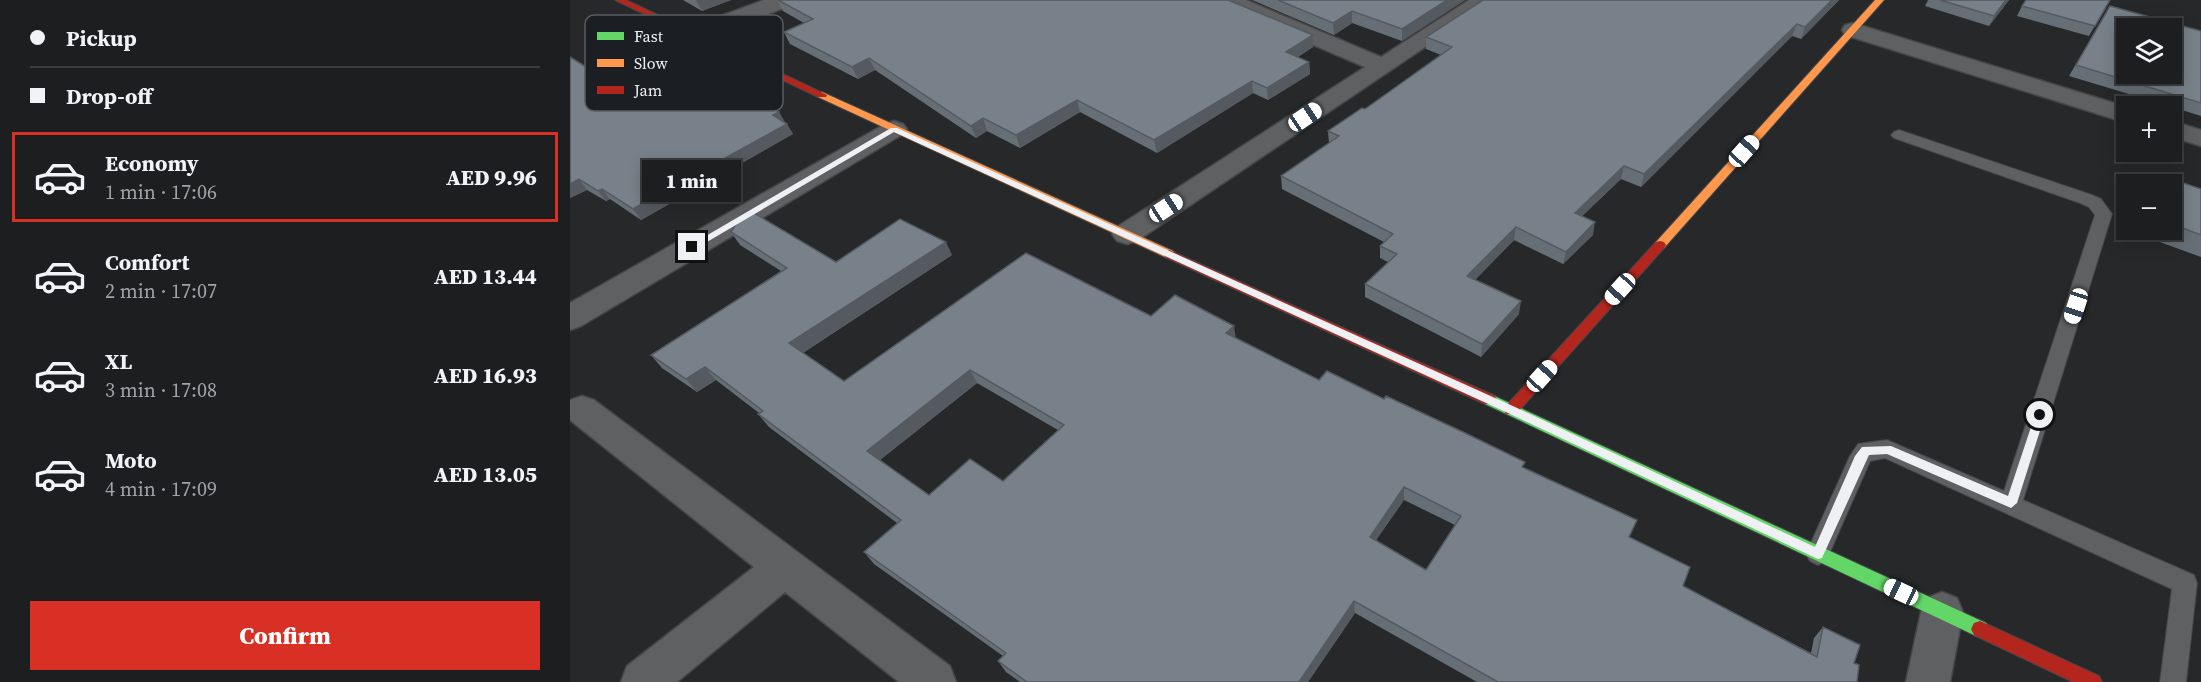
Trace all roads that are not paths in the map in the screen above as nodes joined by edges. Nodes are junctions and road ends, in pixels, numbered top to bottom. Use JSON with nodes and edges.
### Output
{"nodes":[{"id":1,"x":619,"y":0,"type":"edge"},
{"id":2,"x":784,"y":0,"type":"edge"},
{"id":3,"x":1228,"y":0,"type":"edge"},
{"id":4,"x":1484,"y":0,"type":"edge"},
{"id":5,"x":1880,"y":0,"type":"edge"},
{"id":6,"x":652,"y":15,"type":"edge"},
{"id":7,"x":744,"y":15,"type":"edge"},
{"id":8,"x":1853,"y":30,"type":"junction"},
{"id":9,"x":1383,"y":66,"type":"junction"},
{"id":10,"x":783,"y":76,"type":"edge"},
{"id":11,"x":2116,"y":112,"type":"edge"},
{"id":12,"x":894,"y":129,"type":"junction"},
{"id":13,"x":2182,"y":132,"type":"edge"},
{"id":14,"x":1899,"y":135,"type":"dead end"},
{"id":15,"x":2201,"y":138,"type":"edge"},
{"id":16,"x":1127,"y":234,"type":"junction"},
{"id":17,"x":570,"y":318,"type":"edge"},
{"id":18,"x":1511,"y":410,"type":"junction"},
{"id":19,"x":582,"y":411,"type":"dead end"},
{"id":20,"x":2011,"y":503,"type":"junction"},
{"id":21,"x":1818,"y":554,"type":"junction"},
{"id":22,"x":785,"y":567,"type":"junction"},
{"id":23,"x":1942,"y":612,"type":"junction"},
{"id":24,"x":643,"y":682,"type":"edge"},
{"id":25,"x":934,"y":682,"type":"edge"},
{"id":26,"x":1928,"y":682,"type":"edge"},
{"id":27,"x":2093,"y":682,"type":"edge"},
{"id":28,"x":2173,"y":682,"type":"edge"}],
"edges":[{"from":1,"to":6,"type":"street"},
{"from":2,"to":7,"type":"street"},
{"from":3,"to":9,"type":"street"},
{"from":4,"to":9,"type":"street"},
{"from":5,"to":8,"type":"street"},
{"from":8,"to":11,"type":"street"},
{"from":8,"to":18,"type":"street"},
{"from":9,"to":16,"type":"street"},
{"from":10,"to":12,"type":"street"},
{"from":12,"to":16,"type":"street"},
{"from":12,"to":17,"type":"street"},
{"from":13,"to":15,"type":"street"},
{"from":14,"to":20,"type":"lane"},
{"from":16,"to":18,"type":"street"},
{"from":18,"to":21,"type":"street"},
{"from":19,"to":22,"type":"street"},
{"from":20,"to":21,"type":"lane"},
{"from":20,"to":28,"type":"lane"},
{"from":21,"to":23,"type":"street"},
{"from":22,"to":24,"type":"street"},
{"from":22,"to":25,"type":"street"},
{"from":23,"to":26,"type":"street"},
{"from":23,"to":27,"type":"street"}]}
